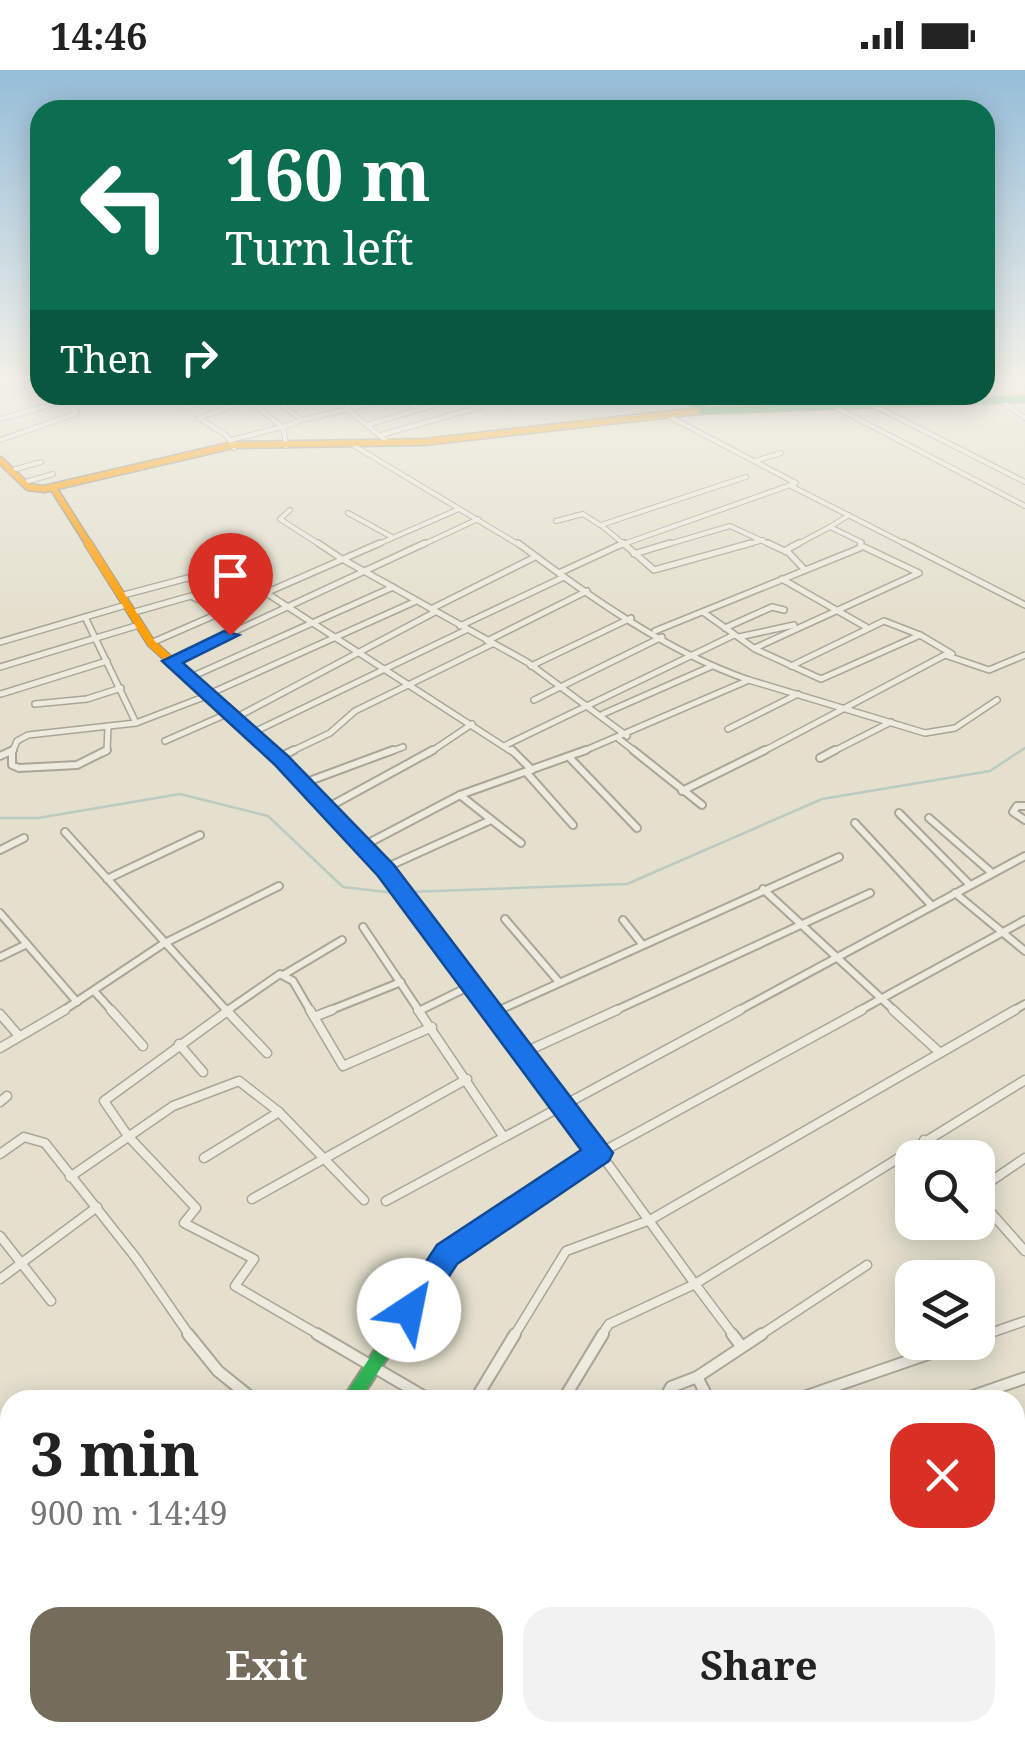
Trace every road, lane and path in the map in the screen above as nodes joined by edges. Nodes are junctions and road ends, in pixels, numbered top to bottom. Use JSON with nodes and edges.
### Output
{"nodes":[{"id":1,"x":183,"y":457,"type":"edge"},
{"id":2,"x":372,"y":457,"type":"edge"},
{"id":3,"x":745,"y":457,"type":"edge"},
{"id":4,"x":769,"y":457,"type":"edge"},
{"id":5,"x":930,"y":457,"type":"edge"},
{"id":6,"x":975,"y":457,"type":"edge"},
{"id":7,"x":0,"y":460,"type":"edge"},
{"id":8,"x":42,"y":462,"type":"dead end"},
{"id":9,"x":754,"y":462,"type":"junction"},
{"id":10,"x":6,"y":474,"type":"edge"},
{"id":11,"x":53,"y":474,"type":"dead end"},
{"id":12,"x":746,"y":477,"type":"dead end"},
{"id":13,"x":1025,"y":482,"type":"edge"},
{"id":14,"x":790,"y":485,"type":"junction"},
{"id":15,"x":24,"y":486,"type":"junction"},
{"id":16,"x":54,"y":490,"type":"junction"},
{"id":17,"x":1025,"y":506,"type":"edge"},
{"id":18,"x":459,"y":509,"type":"junction"},
{"id":19,"x":290,"y":510,"type":"dead end"},
{"id":20,"x":348,"y":514,"type":"dead end"},
{"id":21,"x":850,"y":515,"type":"junction"},
{"id":22,"x":478,"y":520,"type":"junction"},
{"id":23,"x":556,"y":521,"type":"dead end"},
{"id":24,"x":601,"y":525,"type":"junction"},
{"id":25,"x":830,"y":527,"type":"junction"},
{"id":26,"x":393,"y":538,"type":"junction"},
{"id":27,"x":763,"y":540,"type":"junction"},
{"id":28,"x":622,"y":544,"type":"junction"},
{"id":29,"x":862,"y":546,"type":"junction"},
{"id":30,"x":784,"y":551,"type":"junction"},
{"id":31,"x":634,"y":554,"type":"junction"},
{"id":32,"x":536,"y":557,"type":"junction"},
{"id":33,"x":343,"y":560,"type":"junction"},
{"id":34,"x":367,"y":570,"type":"junction"},
{"id":35,"x":805,"y":570,"type":"junction"},
{"id":36,"x":561,"y":575,"type":"junction"},
{"id":37,"x":782,"y":580,"type":"junction"},
{"id":38,"x":393,"y":587,"type":"junction"},
{"id":39,"x":588,"y":591,"type":"junction"},
{"id":40,"x":267,"y":593,"type":"junction"},
{"id":41,"x":415,"y":602,"type":"junction"},
{"id":42,"x":126,"y":604,"type":"junction"},
{"id":43,"x":1025,"y":605,"type":"edge"},
{"id":44,"x":290,"y":608,"type":"junction"},
{"id":45,"x":784,"y":610,"type":"dead end"},
{"id":46,"x":224,"y":611,"type":"junction"},
{"id":47,"x":432,"y":611,"type":"junction"},
{"id":48,"x":838,"y":611,"type":"junction"},
{"id":49,"x":703,"y":612,"type":"junction"},
{"id":50,"x":84,"y":617,"type":"junction"},
{"id":51,"x":632,"y":617,"type":"junction"},
{"id":52,"x":314,"y":624,"type":"junction"},
{"id":53,"x":139,"y":625,"type":"junction"},
{"id":54,"x":796,"y":625,"type":"junction"},
{"id":55,"x":462,"y":628,"type":"junction"},
{"id":56,"x":725,"y":628,"type":"junction"},
{"id":57,"x":866,"y":628,"type":"junction"},
{"id":58,"x":656,"y":631,"type":"junction"},
{"id":59,"x":920,"y":635,"type":"junction"},
{"id":60,"x":736,"y":636,"type":"junction"},
{"id":61,"x":335,"y":638,"type":"junction"},
{"id":62,"x":662,"y":638,"type":"junction"},
{"id":63,"x":96,"y":639,"type":"junction"},
{"id":64,"x":0,"y":642,"type":"edge"},
{"id":65,"x":150,"y":643,"type":"junction"},
{"id":66,"x":489,"y":643,"type":"junction"},
{"id":67,"x":754,"y":648,"type":"junction"},
{"id":68,"x":360,"y":655,"type":"junction"},
{"id":69,"x":953,"y":655,"type":"junction"},
{"id":70,"x":1025,"y":655,"type":"edge"},
{"id":71,"x":694,"y":656,"type":"junction"},
{"id":72,"x":107,"y":661,"type":"junction"},
{"id":73,"x":171,"y":661,"type":"junction"},
{"id":74,"x":531,"y":666,"type":"junction"},
{"id":75,"x":713,"y":666,"type":"junction"},
{"id":76,"x":790,"y":666,"type":"junction"},
{"id":77,"x":0,"y":667,"type":"edge"},
{"id":78,"x":386,"y":669,"type":"junction"},
{"id":79,"x":191,"y":677,"type":"junction"},
{"id":80,"x":749,"y":680,"type":"junction"},
{"id":81,"x":409,"y":684,"type":"junction"},
{"id":82,"x":563,"y":687,"type":"junction"},
{"id":83,"x":121,"y":688,"type":"junction"},
{"id":84,"x":1,"y":694,"type":"edge"},
{"id":85,"x":798,"y":694,"type":"junction"},
{"id":86,"x":209,"y":695,"type":"junction"},
{"id":87,"x":534,"y":700,"type":"dead end"},
{"id":88,"x":997,"y":700,"type":"dead end"},
{"id":89,"x":35,"y":704,"type":"dead end"},
{"id":90,"x":591,"y":705,"type":"junction"},
{"id":91,"x":848,"y":710,"type":"junction"},
{"id":92,"x":603,"y":714,"type":"junction"},
{"id":93,"x":232,"y":715,"type":"junction"},
{"id":94,"x":891,"y":722,"type":"junction"},
{"id":95,"x":136,"y":723,"type":"junction"},
{"id":96,"x":472,"y":724,"type":"junction"},
{"id":97,"x":108,"y":726,"type":"junction"},
{"id":98,"x":728,"y":729,"type":"dead end"},
{"id":99,"x":252,"y":734,"type":"junction"},
{"id":100,"x":623,"y":737,"type":"junction"},
{"id":101,"x":165,"y":741,"type":"dead end"},
{"id":102,"x":506,"y":745,"type":"junction"},
{"id":103,"x":403,"y":747,"type":"dead end"},
{"id":104,"x":12,"y":754,"type":"junction"},
{"id":105,"x":0,"y":756,"type":"edge"},
{"id":106,"x":278,"y":758,"type":"junction"},
{"id":107,"x":570,"y":758,"type":"junction"},
{"id":108,"x":820,"y":758,"type":"dead end"},
{"id":109,"x":529,"y":771,"type":"junction"},
{"id":110,"x":302,"y":784,"type":"junction"},
{"id":111,"x":682,"y":791,"type":"junction"},
{"id":112,"x":460,"y":795,"type":"junction"},
{"id":113,"x":702,"y":805,"type":"dead end"},
{"id":114,"x":1025,"y":806,"type":"edge"},
{"id":115,"x":324,"y":810,"type":"junction"},
{"id":116,"x":900,"y":813,"type":"dead end"},
{"id":117,"x":930,"y":818,"type":"dead end"},
{"id":118,"x":492,"y":820,"type":"junction"},
{"id":119,"x":1025,"y":820,"type":"edge"},
{"id":120,"x":855,"y":823,"type":"dead end"},
{"id":121,"x":573,"y":825,"type":"dead end"},
{"id":122,"x":638,"y":828,"type":"dead end"},
{"id":123,"x":65,"y":832,"type":"dead end"},
{"id":124,"x":200,"y":835,"type":"dead end"},
{"id":125,"x":24,"y":838,"type":"dead end"},
{"id":126,"x":520,"y":843,"type":"dead end"},
{"id":127,"x":362,"y":846,"type":"junction"},
{"id":128,"x":0,"y":850,"type":"edge"},
{"id":129,"x":1025,"y":856,"type":"edge"},
{"id":130,"x":839,"y":857,"type":"dead end"},
{"id":131,"x":385,"y":870,"type":"junction"},
{"id":132,"x":992,"y":873,"type":"junction"},
{"id":133,"x":107,"y":879,"type":"junction"},
{"id":134,"x":970,"y":885,"type":"junction"},
{"id":135,"x":279,"y":886,"type":"dead end"},
{"id":136,"x":763,"y":889,"type":"junction"},
{"id":137,"x":956,"y":892,"type":"junction"},
{"id":138,"x":870,"y":893,"type":"dead end"},
{"id":139,"x":932,"y":906,"type":"junction"},
{"id":140,"x":0,"y":913,"type":"edge"},
{"id":141,"x":505,"y":919,"type":"dead end"},
{"id":142,"x":622,"y":920,"type":"dead end"},
{"id":143,"x":1025,"y":920,"type":"edge"},
{"id":144,"x":801,"y":924,"type":"junction"},
{"id":145,"x":363,"y":927,"type":"dead end"},
{"id":146,"x":1002,"y":932,"type":"junction"},
{"id":147,"x":342,"y":940,"type":"dead end"},
{"id":148,"x":27,"y":944,"type":"junction"},
{"id":149,"x":163,"y":944,"type":"junction"},
{"id":150,"x":642,"y":944,"type":"junction"},
{"id":151,"x":1025,"y":951,"type":"edge"},
{"id":152,"x":835,"y":955,"type":"junction"},
{"id":153,"x":0,"y":956,"type":"edge"},
{"id":154,"x":285,"y":974,"type":"junction"},
{"id":155,"x":401,"y":982,"type":"junction"},
{"id":156,"x":559,"y":982,"type":"junction"},
{"id":157,"x":474,"y":984,"type":"junction"},
{"id":158,"x":95,"y":992,"type":"junction"},
{"id":159,"x":880,"y":997,"type":"junction"},
{"id":160,"x":77,"y":1002,"type":"junction"},
{"id":161,"x":1025,"y":1004,"type":"edge"},
{"id":162,"x":224,"y":1010,"type":"junction"},
{"id":163,"x":420,"y":1010,"type":"junction"},
{"id":164,"x":495,"y":1012,"type":"junction"},
{"id":165,"x":0,"y":1014,"type":"edge"},
{"id":166,"x":314,"y":1017,"type":"junction"},
{"id":167,"x":432,"y":1026,"type":"junction"},
{"id":168,"x":19,"y":1036,"type":"junction"},
{"id":169,"x":179,"y":1044,"type":"junction"},
{"id":170,"x":143,"y":1046,"type":"dead end"},
{"id":171,"x":0,"y":1048,"type":"edge"},
{"id":172,"x":524,"y":1052,"type":"junction"},
{"id":173,"x":938,"y":1052,"type":"junction"},
{"id":174,"x":266,"y":1053,"type":"dead end"},
{"id":175,"x":203,"y":1072,"type":"dead end"},
{"id":176,"x":467,"y":1079,"type":"junction"},
{"id":177,"x":1025,"y":1080,"type":"edge"},
{"id":178,"x":560,"y":1103,"type":"junction"},
{"id":179,"x":279,"y":1112,"type":"junction"},
{"id":180,"x":128,"y":1136,"type":"junction"},
{"id":181,"x":504,"y":1136,"type":"junction"},
{"id":182,"x":924,"y":1140,"type":"edge"},
{"id":183,"x":600,"y":1153,"type":"junction"},
{"id":184,"x":0,"y":1154,"type":"edge"},
{"id":185,"x":204,"y":1158,"type":"dead end"},
{"id":186,"x":322,"y":1158,"type":"junction"},
{"id":187,"x":895,"y":1158,"type":"edge"},
{"id":188,"x":1025,"y":1158,"type":"edge"},
{"id":189,"x":70,"y":1177,"type":"junction"},
{"id":190,"x":995,"y":1178,"type":"edge"},
{"id":191,"x":252,"y":1199,"type":"dead end"},
{"id":192,"x":364,"y":1200,"type":"dead end"},
{"id":193,"x":386,"y":1201,"type":"dead end"},
{"id":194,"x":97,"y":1207,"type":"junction"},
{"id":195,"x":995,"y":1215,"type":"edge"},
{"id":196,"x":650,"y":1220,"type":"junction"},
{"id":197,"x":0,"y":1236,"type":"edge"},
{"id":198,"x":1021,"y":1240,"type":"edge"},
{"id":199,"x":1025,"y":1251,"type":"edge"},
{"id":200,"x":21,"y":1263,"type":"junction"},
{"id":201,"x":867,"y":1265,"type":"dead end"},
{"id":202,"x":0,"y":1280,"type":"edge"},
{"id":203,"x":695,"y":1284,"type":"junction"},
{"id":204,"x":51,"y":1301,"type":"dead end"},
{"id":205,"x":1025,"y":1322,"type":"edge"},
{"id":206,"x":995,"y":1332,"type":"edge"},
{"id":207,"x":742,"y":1346,"type":"junction"},
{"id":208,"x":911,"y":1360,"type":"edge"},
{"id":209,"x":372,"y":1366,"type":"junction"},
{"id":210,"x":697,"y":1378,"type":"junction"},
{"id":211,"x":1025,"y":1378,"type":"edge"},
{"id":212,"x":241,"y":1390,"type":"edge"},
{"id":213,"x":356,"y":1390,"type":"edge"},
{"id":214,"x":413,"y":1390,"type":"edge"},
{"id":215,"x":482,"y":1390,"type":"edge"},
{"id":216,"x":569,"y":1390,"type":"edge"},
{"id":217,"x":669,"y":1390,"type":"edge"},
{"id":218,"x":704,"y":1390,"type":"edge"},
{"id":219,"x":823,"y":1390,"type":"edge"},
{"id":220,"x":990,"y":1390,"type":"edge"}],
"edges":[{"from":1,"to":16,"type":"main road"},
{"from":2,"to":18,"type":"street"},
{"from":3,"to":9,"type":"street"},
{"from":4,"to":9,"type":"street"},
{"from":5,"to":17,"type":"street"},
{"from":6,"to":13,"type":"street"},
{"from":7,"to":10,"type":"main road"},
{"from":8,"to":10,"type":"street"},
{"from":9,"to":14,"type":"street"},
{"from":10,"to":15,"type":"main road"},
{"from":11,"to":15,"type":"street"},
{"from":12,"to":24,"type":"street"},
{"from":14,"to":21,"type":"street"},
{"from":14,"to":28,"type":"street"},
{"from":15,"to":16,"type":"main road"},
{"from":16,"to":42,"type":"main road"},
{"from":18,"to":22,"type":"street"},
{"from":18,"to":26,"type":"street"},
{"from":19,"to":33,"type":"street"},
{"from":20,"to":26,"type":"street"},
{"from":21,"to":25,"type":"street"},
{"from":21,"to":43,"type":"street"},
{"from":22,"to":32,"type":"street"},
{"from":22,"to":34,"type":"street"},
{"from":23,"to":24,"type":"street"},
{"from":24,"to":28,"type":"street"},
{"from":25,"to":29,"type":"street"},
{"from":25,"to":30,"type":"street"},
{"from":26,"to":33,"type":"street"},
{"from":27,"to":30,"type":"street"},
{"from":27,"to":31,"type":"street"},
{"from":27,"to":31,"type":"street"},
{"from":28,"to":31,"type":"street"},
{"from":28,"to":36,"type":"street"},
{"from":29,"to":35,"type":"street"},
{"from":29,"to":48,"type":"street"},
{"from":30,"to":35,"type":"street"},
{"from":32,"to":36,"type":"street"},
{"from":32,"to":47,"type":"street"},
{"from":33,"to":34,"type":"street"},
{"from":33,"to":40,"type":"street"},
{"from":34,"to":38,"type":"street"},
{"from":34,"to":44,"type":"street"},
{"from":35,"to":37,"type":"street"},
{"from":36,"to":39,"type":"street"},
{"from":36,"to":55,"type":"street"},
{"from":37,"to":48,"type":"street"},
{"from":37,"to":49,"type":"street"},
{"from":38,"to":41,"type":"street"},
{"from":38,"to":52,"type":"street"},
{"from":39,"to":51,"type":"street"},
{"from":39,"to":66,"type":"street"},
{"from":40,"to":42,"type":"street"},
{"from":40,"to":44,"type":"street"},
{"from":40,"to":46,"type":"street"},
{"from":41,"to":47,"type":"street"},
{"from":41,"to":61,"type":"street"},
{"from":42,"to":46,"type":"street"},
{"from":42,"to":50,"type":"street"},
{"from":42,"to":53,"type":"main road"},
{"from":44,"to":52,"type":"street"},
{"from":44,"to":73,"type":"street"},
{"from":45,"to":56,"type":"street"},
{"from":46,"to":65,"type":"street"},
{"from":47,"to":55,"type":"street"},
{"from":47,"to":68,"type":"street"},
{"from":48,"to":54,"type":"street"},
{"from":48,"to":57,"type":"street"},
{"from":49,"to":56,"type":"street"},
{"from":49,"to":58,"type":"street"},
{"from":50,"to":63,"type":"street"},
{"from":50,"to":64,"type":"street"},
{"from":51,"to":58,"type":"street"},
{"from":51,"to":74,"type":"street"},
{"from":52,"to":61,"type":"street"},
{"from":52,"to":79,"type":"street"},
{"from":53,"to":63,"type":"street"},
{"from":53,"to":65,"type":"main road"},
{"from":54,"to":60,"type":"street"},
{"from":54,"to":67,"type":"street"},
{"from":55,"to":66,"type":"street"},
{"from":55,"to":78,"type":"street"},
{"from":56,"to":60,"type":"street"},
{"from":57,"to":59,"type":"street"},
{"from":57,"to":76,"type":"street"},
{"from":58,"to":62,"type":"street"},
{"from":59,"to":69,"type":"street"},
{"from":59,"to":76,"type":"street"},
{"from":60,"to":67,"type":"street"},
{"from":60,"to":71,"type":"street"},
{"from":61,"to":68,"type":"street"},
{"from":61,"to":86,"type":"street"},
{"from":62,"to":71,"type":"street"},
{"from":62,"to":82,"type":"street"},
{"from":63,"to":72,"type":"street"},
{"from":63,"to":77,"type":"street"},
{"from":65,"to":73,"type":"main road"},
{"from":66,"to":74,"type":"street"},
{"from":66,"to":81,"type":"street"},
{"from":67,"to":76,"type":"street"},
{"from":68,"to":78,"type":"street"},
{"from":68,"to":93,"type":"street"},
{"from":69,"to":70,"type":"street"},
{"from":69,"to":91,"type":"street"},
{"from":71,"to":75,"type":"street"},
{"from":71,"to":90,"type":"street"},
{"from":72,"to":83,"type":"street"},
{"from":72,"to":84,"type":"street"},
{"from":73,"to":79,"type":"main road"},
{"from":74,"to":82,"type":"street"},
{"from":75,"to":80,"type":"street"},
{"from":75,"to":92,"type":"street"},
{"from":78,"to":81,"type":"street"},
{"from":78,"to":99,"type":"street"},
{"from":79,"to":86,"type":"main road"},
{"from":80,"to":85,"type":"street"},
{"from":80,"to":100,"type":"street"},
{"from":81,"to":96,"type":"street"},
{"from":81,"to":106,"type":"street"},
{"from":82,"to":87,"type":"street"},
{"from":82,"to":90,"type":"street"},
{"from":83,"to":89,"type":"street"},
{"from":83,"to":95,"type":"street"},
{"from":85,"to":91,"type":"street"},
{"from":85,"to":98,"type":"street"},
{"from":86,"to":93,"type":"main road"},
{"from":86,"to":95,"type":"street"},
{"from":88,"to":94,"type":"street"},
{"from":90,"to":92,"type":"street"},
{"from":90,"to":102,"type":"street"},
{"from":91,"to":94,"type":"street"},
{"from":91,"to":111,"type":"street"},
{"from":92,"to":100,"type":"street"},
{"from":93,"to":99,"type":"main road"},
{"from":93,"to":101,"type":"street"},
{"from":94,"to":108,"type":"street"},
{"from":95,"to":97,"type":"street"},
{"from":96,"to":102,"type":"street"},
{"from":96,"to":115,"type":"street"},
{"from":97,"to":104,"type":"street"},
{"from":97,"to":104,"type":"street"},
{"from":99,"to":106,"type":"main road"},
{"from":100,"to":107,"type":"street"},
{"from":100,"to":111,"type":"street"},
{"from":102,"to":109,"type":"street"},
{"from":103,"to":110,"type":"street"},
{"from":104,"to":105,"type":"street"},
{"from":106,"to":110,"type":"main road"},
{"from":107,"to":109,"type":"street"},
{"from":107,"to":122,"type":"street"},
{"from":109,"to":112,"type":"street"},
{"from":109,"to":121,"type":"street"},
{"from":110,"to":115,"type":"main road"},
{"from":111,"to":113,"type":"street"},
{"from":112,"to":118,"type":"street"},
{"from":112,"to":127,"type":"street"},
{"from":114,"to":119,"type":"street"},
{"from":115,"to":127,"type":"main road"},
{"from":116,"to":134,"type":"street"},
{"from":117,"to":132,"type":"street"},
{"from":118,"to":126,"type":"street"},
{"from":118,"to":131,"type":"street"},
{"from":120,"to":139,"type":"street"},
{"from":123,"to":133,"type":"street"},
{"from":124,"to":133,"type":"street"},
{"from":125,"to":128,"type":"street"},
{"from":127,"to":131,"type":"main road"},
{"from":129,"to":132,"type":"street"},
{"from":130,"to":136,"type":"street"},
{"from":131,"to":157,"type":"main road"},
{"from":132,"to":134,"type":"street"},
{"from":133,"to":149,"type":"street"},
{"from":134,"to":137,"type":"street"},
{"from":135,"to":149,"type":"street"},
{"from":136,"to":144,"type":"street"},
{"from":136,"to":150,"type":"street"},
{"from":137,"to":139,"type":"street"},
{"from":137,"to":146,"type":"street"},
{"from":138,"to":144,"type":"street"},
{"from":139,"to":152,"type":"street"},
{"from":140,"to":148,"type":"street"},
{"from":141,"to":156,"type":"street"},
{"from":142,"to":150,"type":"street"},
{"from":143,"to":146,"type":"street"},
{"from":144,"to":152,"type":"street"},
{"from":144,"to":172,"type":"street"},
{"from":145,"to":155,"type":"street"},
{"from":146,"to":151,"type":"street"},
{"from":146,"to":159,"type":"street"},
{"from":147,"to":154,"type":"street"},
{"from":148,"to":153,"type":"street"},
{"from":148,"to":160,"type":"street"},
{"from":149,"to":158,"type":"street"},
{"from":149,"to":162,"type":"street"},
{"from":150,"to":156,"type":"street"},
{"from":152,"to":159,"type":"street"},
{"from":152,"to":178,"type":"street"},
{"from":154,"to":162,"type":"street"},
{"from":154,"to":166,"type":"street"},
{"from":155,"to":163,"type":"street"},
{"from":155,"to":166,"type":"street"},
{"from":156,"to":164,"type":"street"},
{"from":157,"to":163,"type":"street"},
{"from":157,"to":164,"type":"main road"},
{"from":158,"to":160,"type":"street"},
{"from":158,"to":170,"type":"street"},
{"from":159,"to":173,"type":"street"},
{"from":159,"to":183,"type":"street"},
{"from":160,"to":168,"type":"street"},
{"from":161,"to":173,"type":"street"},
{"from":162,"to":169,"type":"street"},
{"from":162,"to":174,"type":"street"},
{"from":163,"to":167,"type":"street"},
{"from":164,"to":172,"type":"main road"},
{"from":165,"to":168,"type":"street"},
{"from":166,"to":167,"type":"street"},
{"from":167,"to":176,"type":"street"},
{"from":168,"to":171,"type":"street"},
{"from":169,"to":175,"type":"street"},
{"from":169,"to":180,"type":"street"},
{"from":172,"to":178,"type":"main road"},
{"from":173,"to":196,"type":"street"},
{"from":176,"to":181,"type":"street"},
{"from":176,"to":186,"type":"street"},
{"from":177,"to":182,"type":"street"},
{"from":178,"to":181,"type":"street"},
{"from":178,"to":183,"type":"main road"},
{"from":179,"to":180,"type":"street"},
{"from":179,"to":185,"type":"street"},
{"from":179,"to":186,"type":"street"},
{"from":180,"to":189,"type":"street"},
{"from":180,"to":209,"type":"street"},
{"from":181,"to":193,"type":"street"},
{"from":183,"to":196,"type":"street"},
{"from":183,"to":209,"type":"main road"},
{"from":184,"to":189,"type":"street"},
{"from":186,"to":191,"type":"street"},
{"from":186,"to":192,"type":"street"},
{"from":187,"to":203,"type":"street"},
{"from":188,"to":190,"type":"street"},
{"from":189,"to":194,"type":"street"},
{"from":194,"to":200,"type":"street"},
{"from":194,"to":212,"type":"street"},
{"from":195,"to":198,"type":"street"},
{"from":196,"to":203,"type":"street"},
{"from":196,"to":215,"type":"street"},
{"from":197,"to":200,"type":"street"},
{"from":198,"to":199,"type":"street"},
{"from":200,"to":202,"type":"street"},
{"from":200,"to":204,"type":"street"},
{"from":201,"to":207,"type":"street"},
{"from":203,"to":207,"type":"street"},
{"from":203,"to":216,"type":"street"},
{"from":205,"to":206,"type":"street"},
{"from":207,"to":210,"type":"street"},
{"from":208,"to":219,"type":"street"},
{"from":209,"to":213,"type":"main road"},
{"from":209,"to":214,"type":"street"},
{"from":210,"to":217,"type":"street"},
{"from":210,"to":218,"type":"street"},
{"from":211,"to":220,"type":"street"}]}
